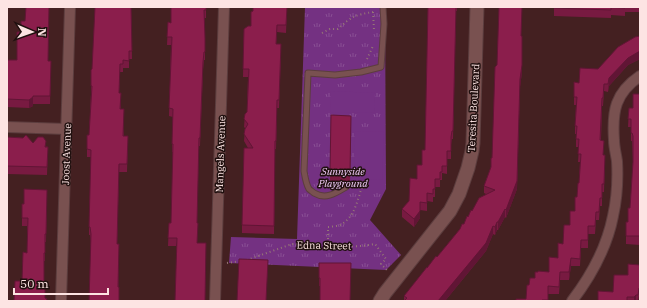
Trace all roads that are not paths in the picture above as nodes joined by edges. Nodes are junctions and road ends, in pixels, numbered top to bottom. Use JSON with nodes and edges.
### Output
{"nodes":[{"id":1,"x":70,"y":7,"type":"edge"},
{"id":2,"x":224,"y":7,"type":"edge"},
{"id":3,"x":383,"y":7,"type":"edge"},
{"id":4,"x":477,"y":7,"type":"edge"},
{"id":5,"x":640,"y":76,"type":"edge"},
{"id":6,"x":7,"y":127,"type":"edge"},
{"id":7,"x":66,"y":129,"type":"junction"},
{"id":8,"x":346,"y":187,"type":"dead end"},
{"id":9,"x":61,"y":301,"type":"edge"},
{"id":10,"x":215,"y":301,"type":"edge"},
{"id":11,"x":380,"y":301,"type":"edge"},
{"id":12,"x":572,"y":301,"type":"edge"}],
"edges":[{"from":1,"to":7,"type":"street","name":"Joost Avenue"},
{"from":2,"to":10,"type":"street","name":"Mangels Avenue"},
{"from":3,"to":8,"type":"lane"},
{"from":4,"to":11,"type":"street","name":"Teresita Boulevard"},
{"from":5,"to":12,"type":"street"},
{"from":6,"to":7,"type":"street"},
{"from":7,"to":9,"type":"street","name":"Joost Avenue"}]}
